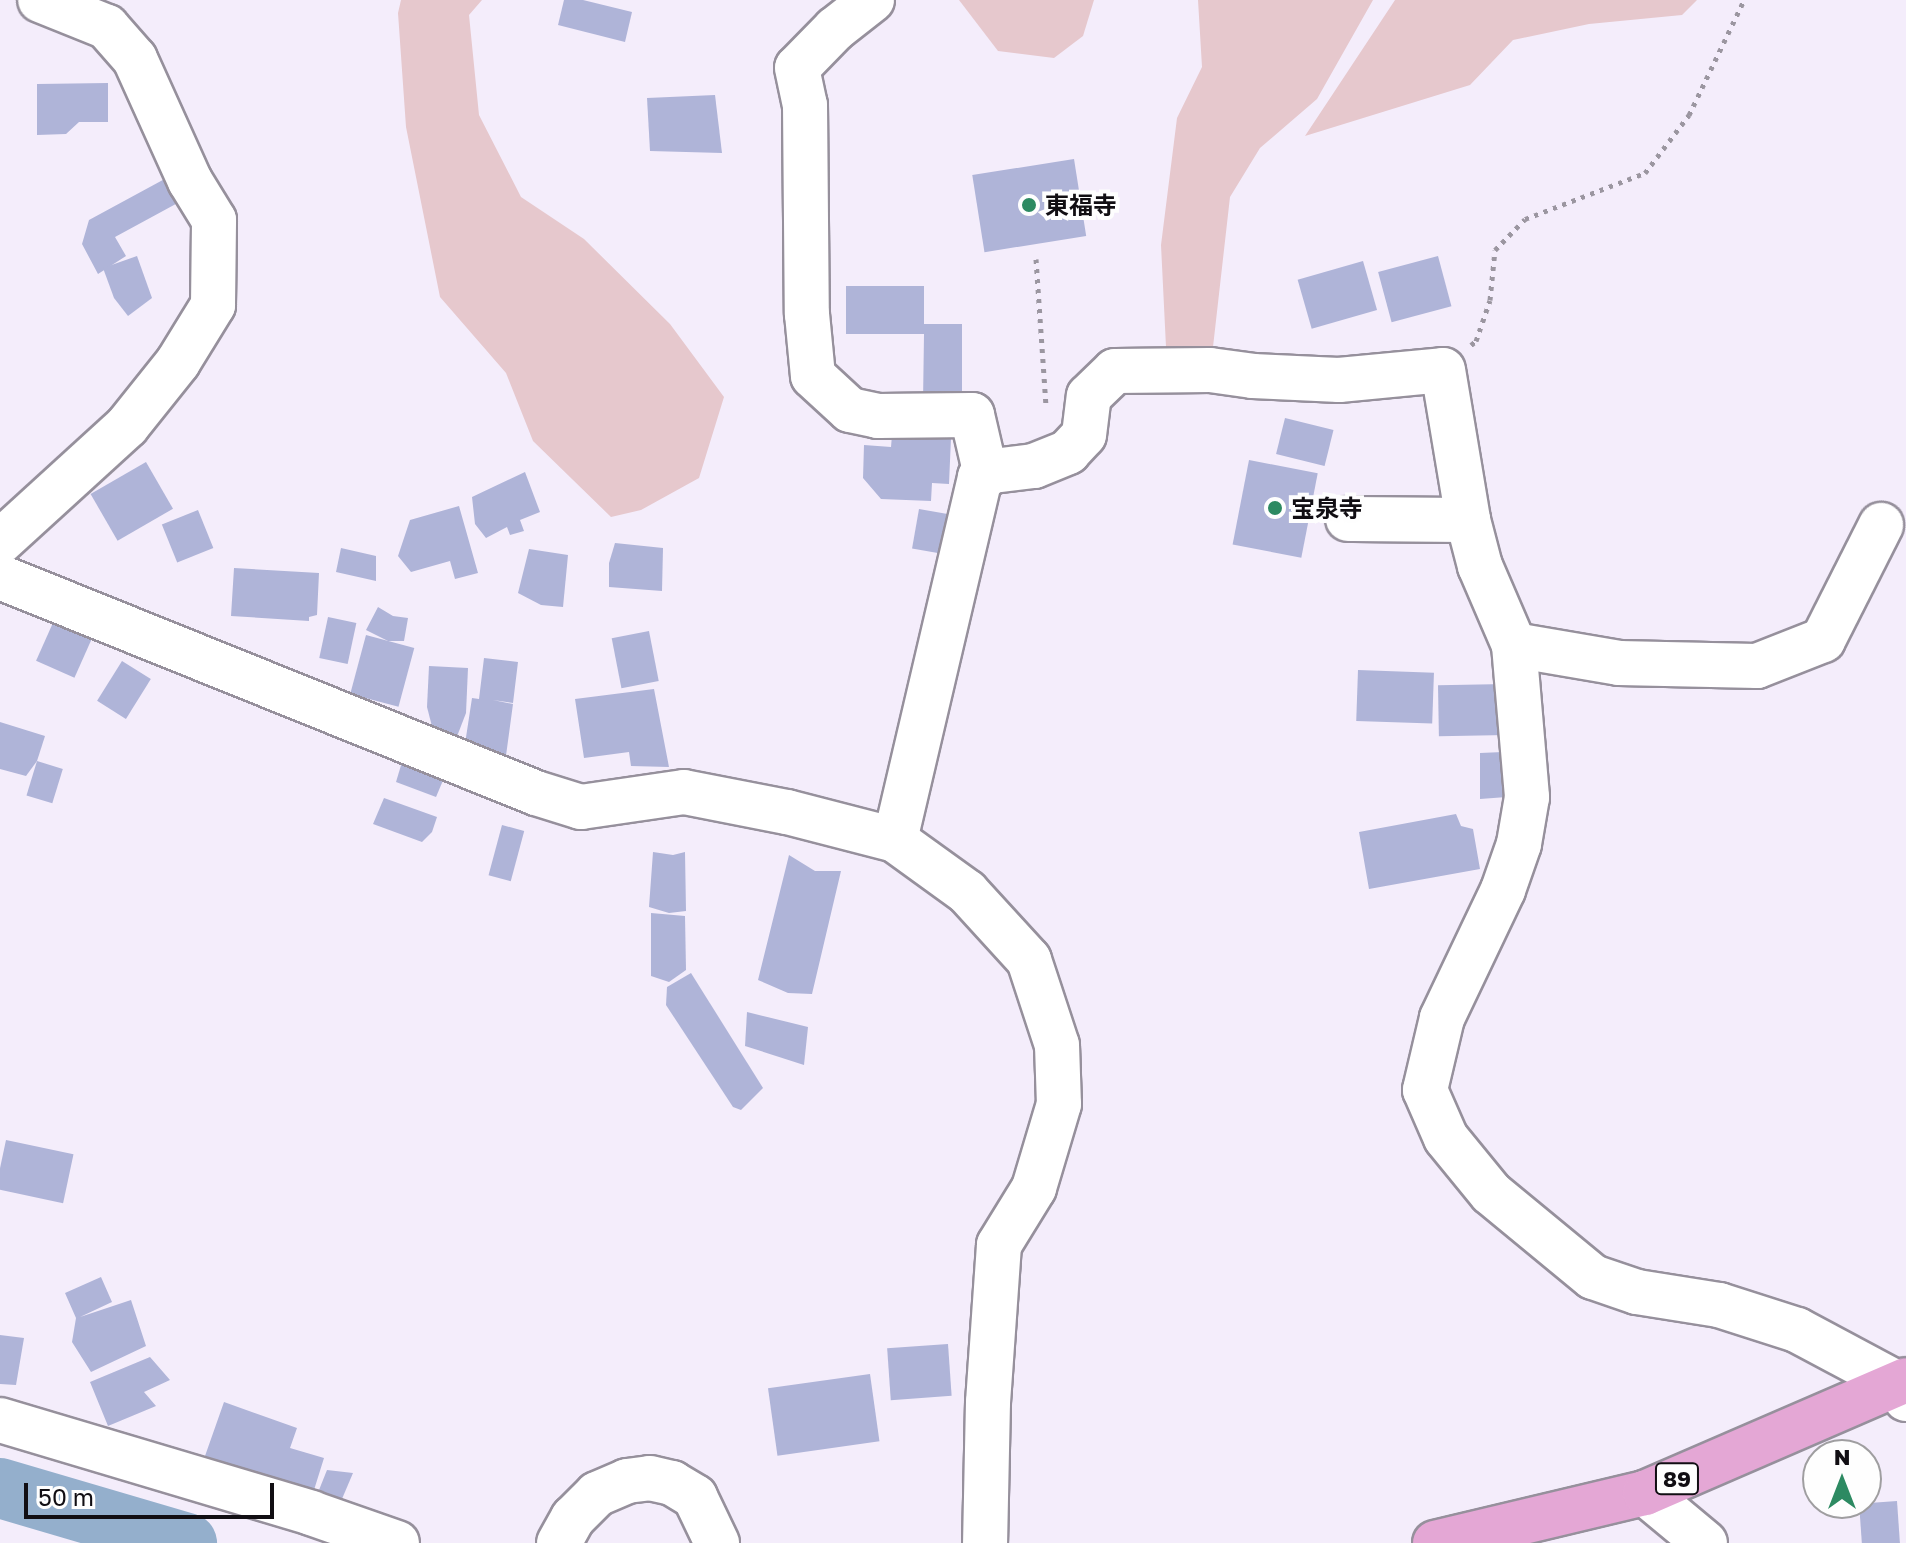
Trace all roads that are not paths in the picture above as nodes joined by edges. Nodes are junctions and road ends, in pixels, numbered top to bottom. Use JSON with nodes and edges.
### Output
{"nodes":[{"id":1,"x":40,"y":0,"type":"edge"},
{"id":2,"x":872,"y":0,"type":"edge"},
{"id":3,"x":986,"y":475,"type":"junction"},
{"id":4,"x":1348,"y":519,"type":"dead end"},
{"id":5,"x":1468,"y":520,"type":"junction"},
{"id":6,"x":1881,"y":525,"type":"dead end"},
{"id":7,"x":0,"y":542,"type":"edge"},
{"id":8,"x":0,"y":577,"type":"edge"},
{"id":9,"x":1514,"y":645,"type":"junction"},
{"id":10,"x":895,"y":840,"type":"junction"},
{"id":11,"x":1903,"y":1388,"type":"edge"},
{"id":12,"x":0,"y":1420,"type":"edge"},
{"id":13,"x":1645,"y":1493,"type":"junction"},
{"id":14,"x":397,"y":1543,"type":"edge"},
{"id":15,"x":559,"y":1543,"type":"edge"},
{"id":16,"x":717,"y":1543,"type":"edge"},
{"id":17,"x":985,"y":1543,"type":"edge"},
{"id":18,"x":1435,"y":1543,"type":"edge"},
{"id":19,"x":1705,"y":1543,"type":"edge"}],
"edges":[{"from":1,"to":7,"type":"street"},
{"from":2,"to":3,"type":"street"},
{"from":3,"to":5,"type":"street"},
{"from":3,"to":10,"type":"street"},
{"from":4,"to":5,"type":"street"},
{"from":5,"to":9,"type":"street"},
{"from":6,"to":9,"type":"street"},
{"from":8,"to":10,"type":"street"},
{"from":9,"to":11,"type":"street"},
{"from":10,"to":17,"type":"street"},
{"from":11,"to":13,"type":"main road","number":"89"},
{"from":12,"to":14,"type":"street"},
{"from":13,"to":18,"type":"main road","number":"89"},
{"from":13,"to":19,"type":"street"},
{"from":15,"to":16,"type":"street"}]}
